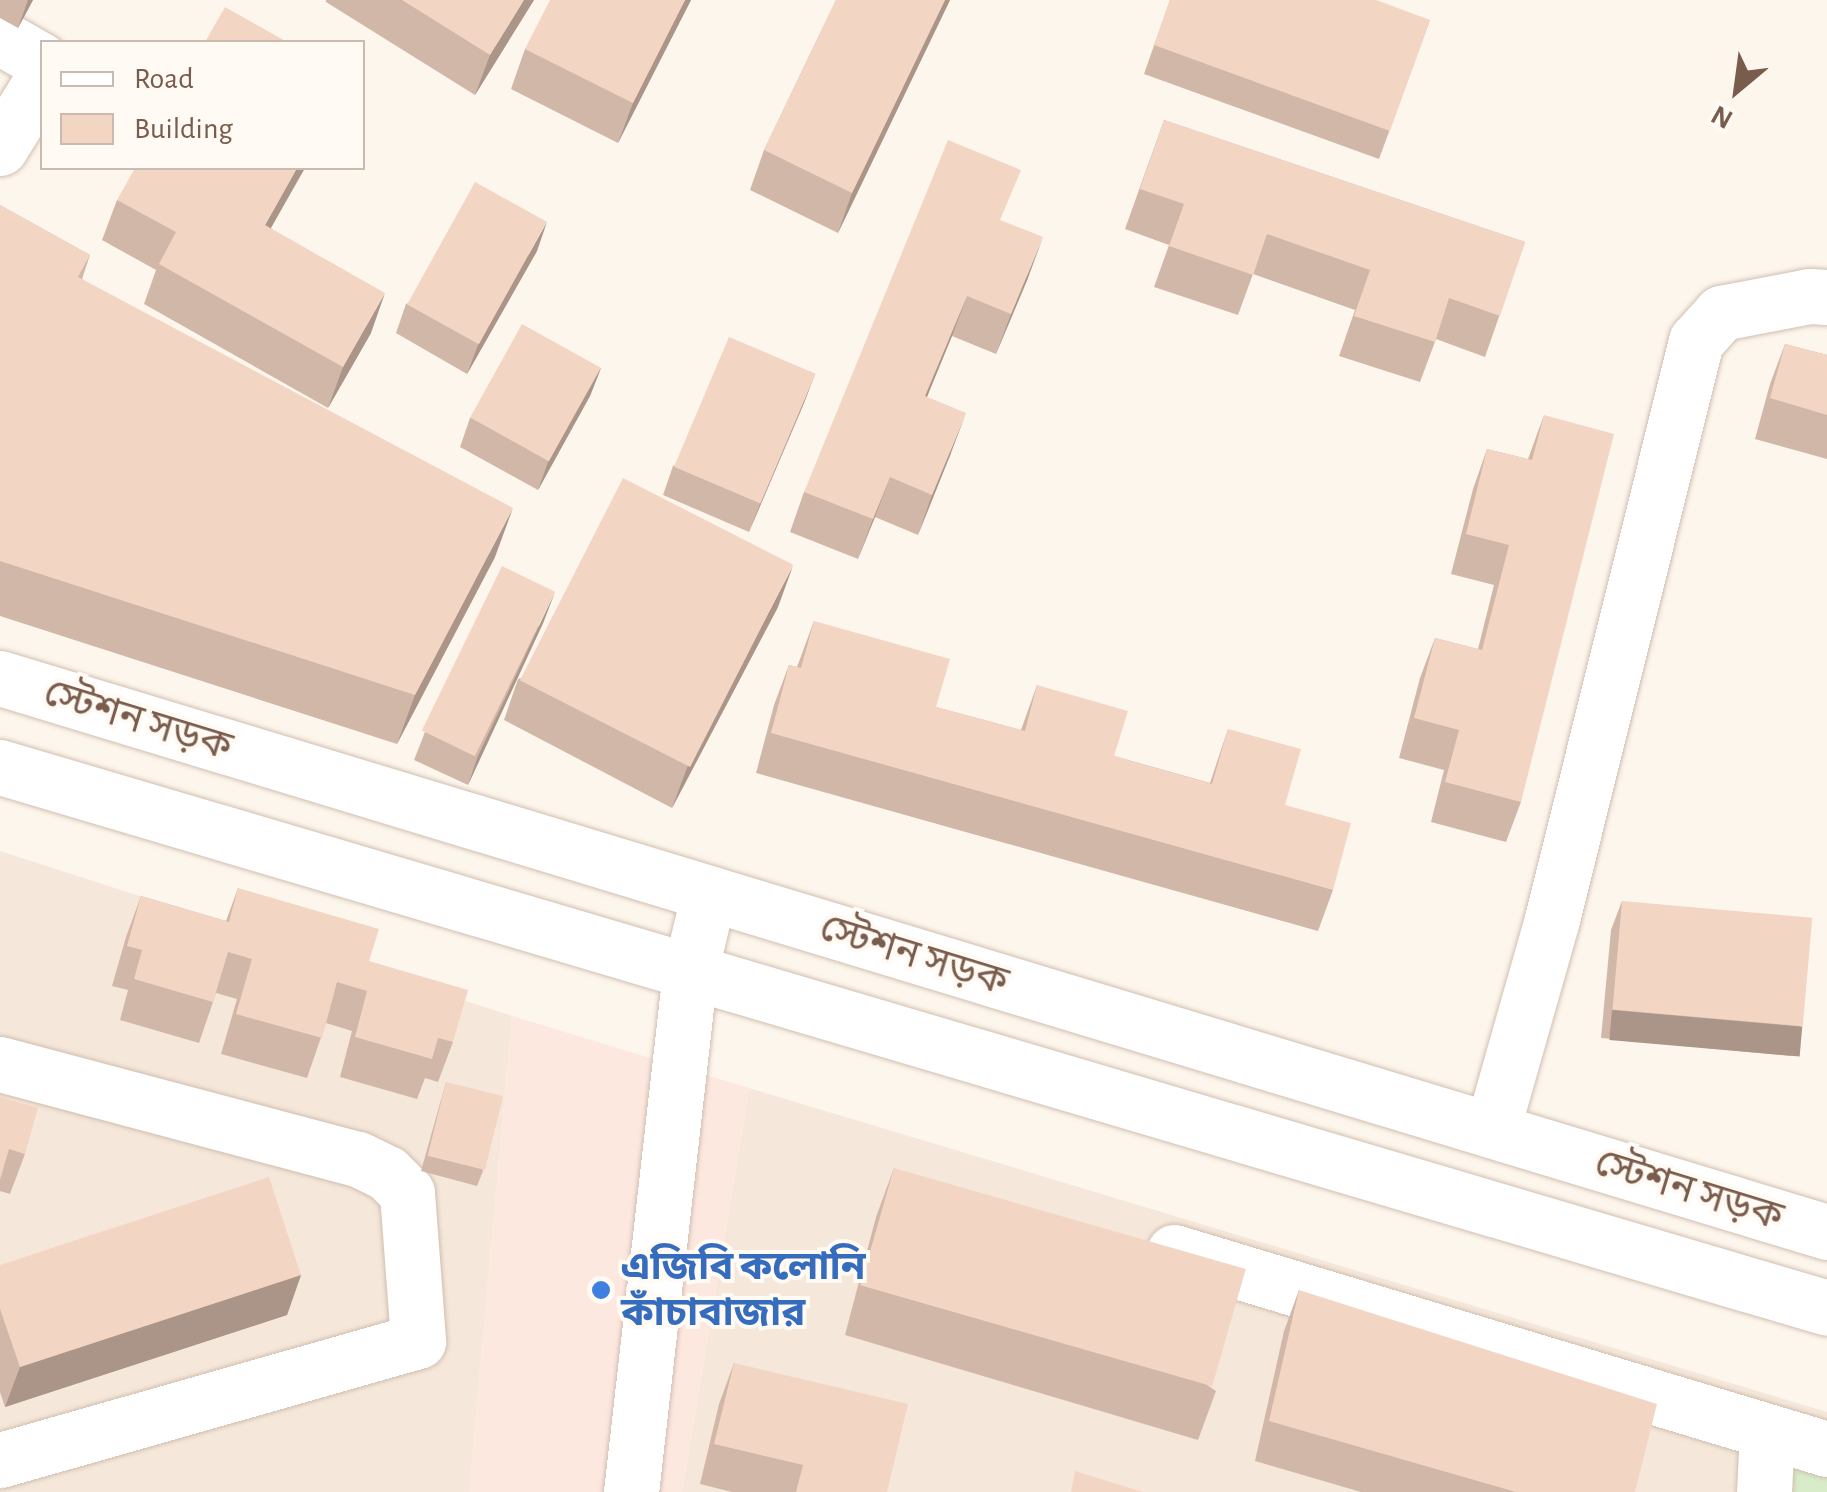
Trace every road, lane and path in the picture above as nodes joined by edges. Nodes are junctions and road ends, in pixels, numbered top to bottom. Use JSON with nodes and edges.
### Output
{"nodes":[{"id":1,"x":0,"y":37,"type":"edge"},
{"id":2,"x":40,"y":60,"type":"edge"},
{"id":3,"x":40,"y":83,"type":"edge"},
{"id":4,"x":0,"y":148,"type":"edge"},
{"id":5,"x":1827,"y":297,"type":"edge"},
{"id":6,"x":0,"y":678,"type":"edge"},
{"id":7,"x":0,"y":767,"type":"edge"},
{"id":8,"x":709,"y":892,"type":"junction"},
{"id":9,"x":690,"y":972,"type":"junction"},
{"id":10,"x":0,"y":1064,"type":"edge"},
{"id":11,"x":1492,"y":1130,"type":"junction"},
{"id":12,"x":1827,"y":1232,"type":"edge"},
{"id":13,"x":1122,"y":1237,"type":"edge"},
{"id":14,"x":1827,"y":1308,"type":"edge"},
{"id":15,"x":1767,"y":1432,"type":"junction"},
{"id":16,"x":1827,"y":1449,"type":"edge"},
{"id":17,"x":0,"y":1460,"type":"edge"},
{"id":18,"x":631,"y":1492,"type":"edge"},
{"id":19,"x":1764,"y":1492,"type":"edge"}],
"edges":[{"from":1,"to":2,"type":"main road"},
{"from":3,"to":4,"type":"main road"},
{"from":5,"to":11,"type":"main road"},
{"from":6,"to":8,"type":"main road","name":"স্টেশন সড়ক"},
{"from":7,"to":9,"type":"main road","name":"স্টেশন সড়ক"},
{"from":8,"to":9,"type":"main road"},
{"from":8,"to":11,"type":"main road","name":"স্টেশন সড়ক"},
{"from":9,"to":14,"type":"main road","name":"স্টেশন সড়ক"},
{"from":9,"to":18,"type":"main road"},
{"from":10,"to":17,"type":"main road"},
{"from":11,"to":12,"type":"main road","name":"স্টেশন সড়ক"},
{"from":13,"to":15,"type":"main road"},
{"from":15,"to":16,"type":"main road"},
{"from":15,"to":19,"type":"main road"}]}
